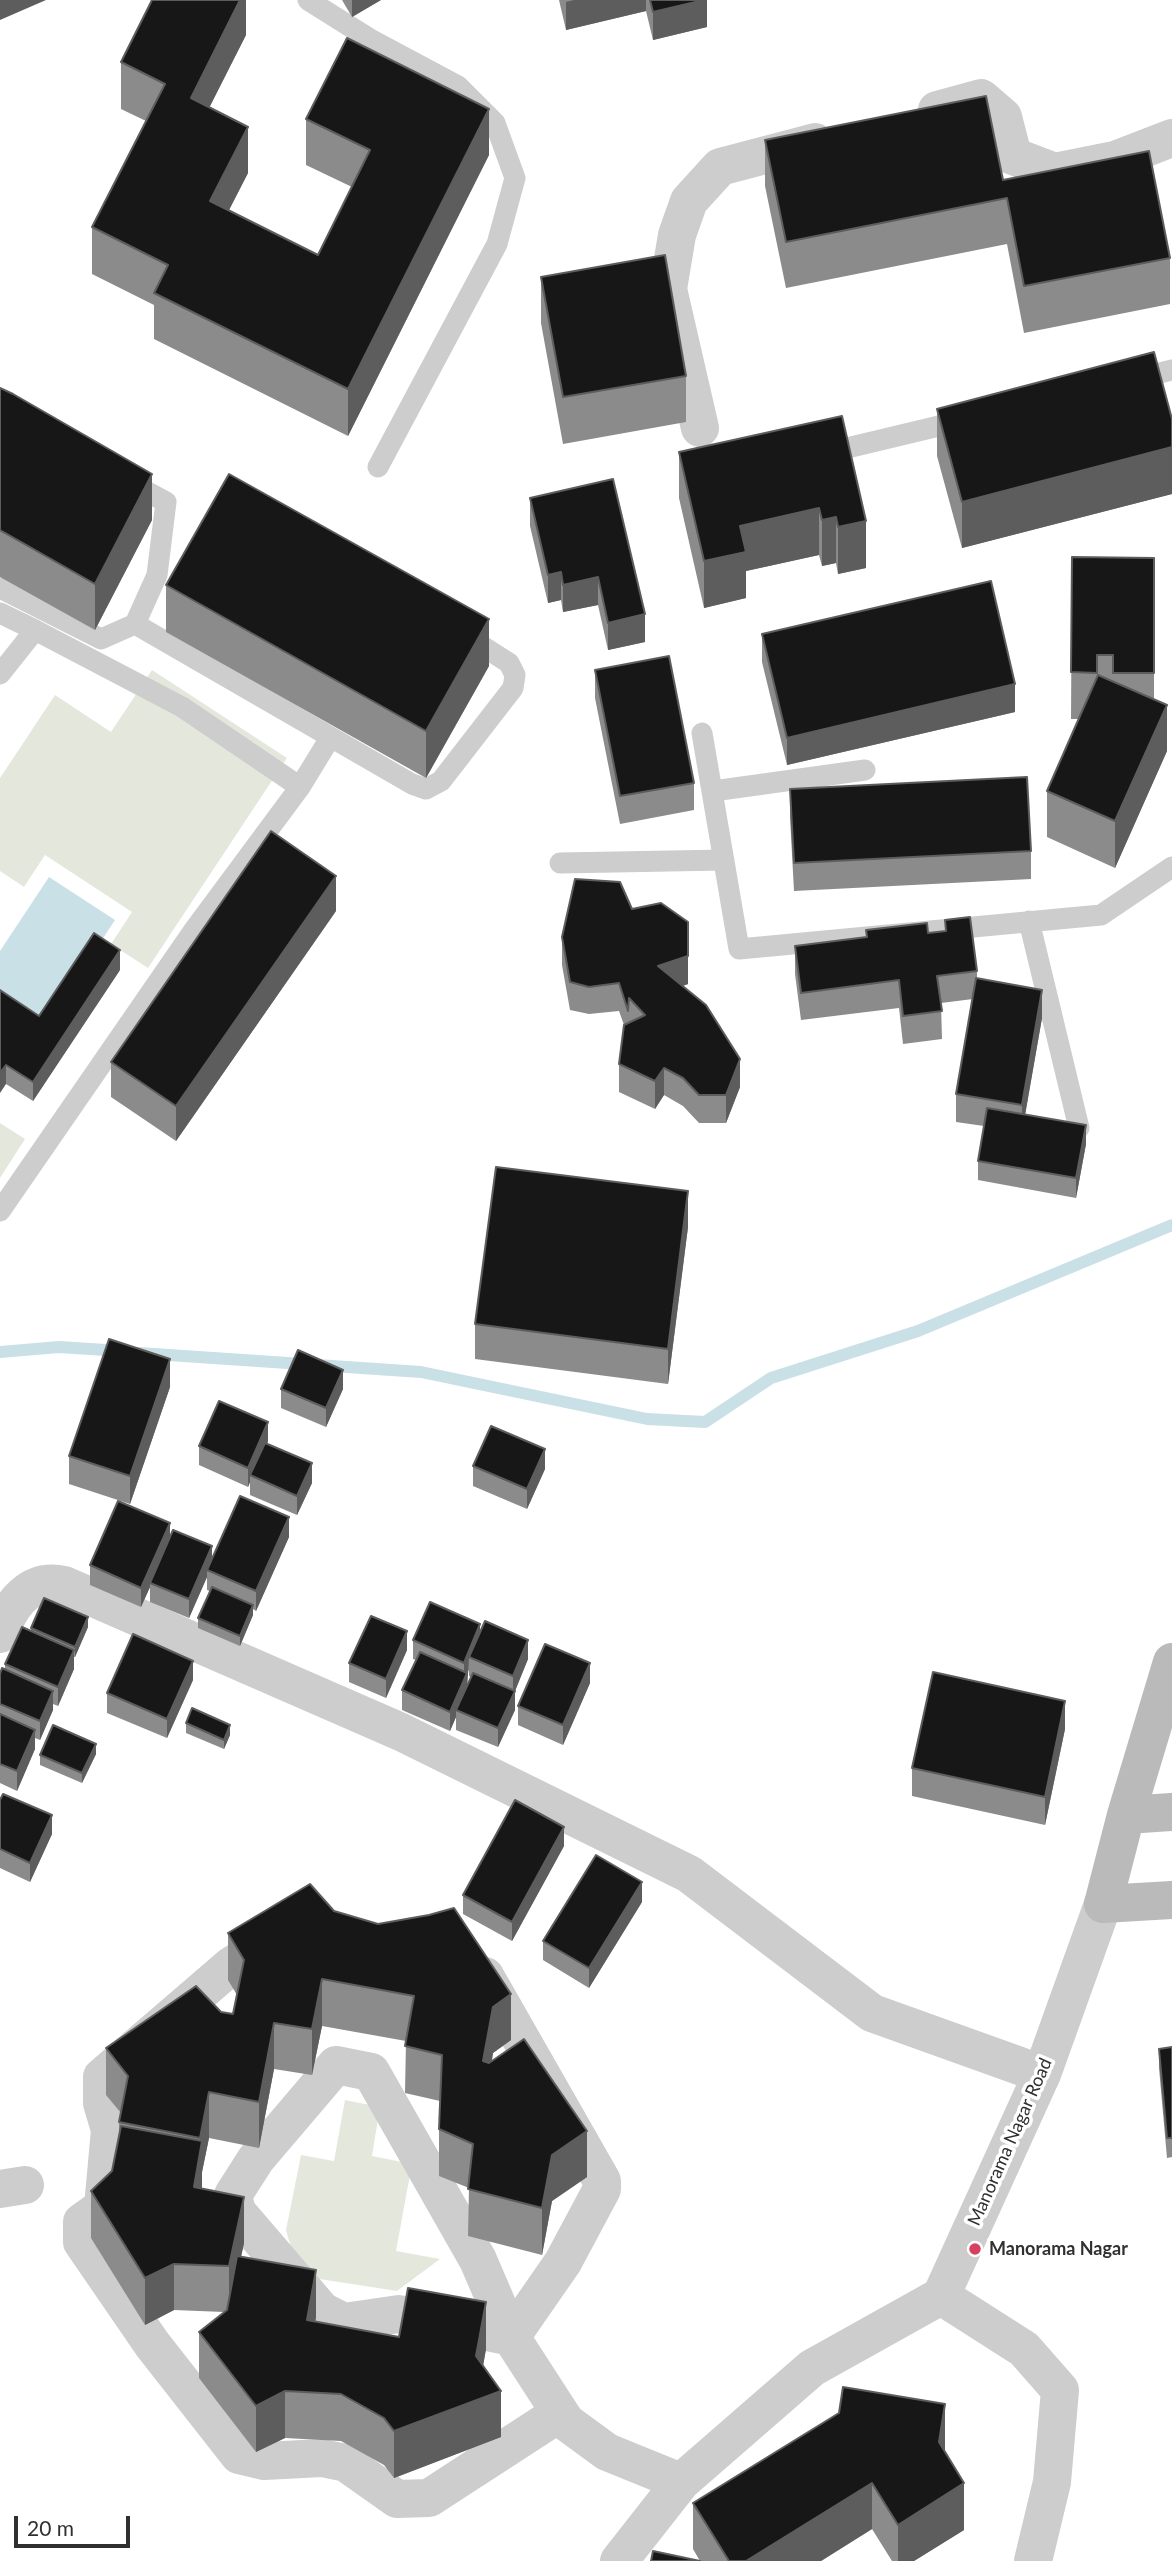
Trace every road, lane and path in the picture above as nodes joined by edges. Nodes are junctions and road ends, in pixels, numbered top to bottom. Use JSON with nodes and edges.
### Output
{"nodes":[{"id":1,"x":308,"y":0,"type":"edge"},
{"id":2,"x":902,"y":119,"type":"edge"},
{"id":3,"x":850,"y":133,"type":"edge"},
{"id":4,"x":1172,"y":138,"type":"edge"},
{"id":5,"x":1172,"y":370,"type":"edge"},
{"id":6,"x":1118,"y":383,"type":"edge"},
{"id":7,"x":985,"y":415,"type":"edge"},
{"id":8,"x":700,"y":428,"type":"dead end"},
{"id":9,"x":797,"y":459,"type":"edge"},
{"id":10,"x":379,"y":467,"type":"dead end"},
{"id":11,"x":107,"y":471,"type":"edge"},
{"id":12,"x":0,"y":587,"type":"edge"},
{"id":13,"x":0,"y":613,"type":"edge"},
{"id":14,"x":443,"y":621,"type":"edge"},
{"id":15,"x":135,"y":624,"type":"junction"},
{"id":16,"x":35,"y":630,"type":"junction"},
{"id":17,"x":0,"y":674,"type":"edge"},
{"id":18,"x":702,"y":733,"type":"dead end"},
{"id":19,"x":330,"y":738,"type":"junction"},
{"id":20,"x":865,"y":770,"type":"dead end"},
{"id":21,"x":300,"y":787,"type":"junction"},
{"id":22,"x":713,"y":791,"type":"junction"},
{"id":23,"x":724,"y":860,"type":"junction"},
{"id":24,"x":560,"y":863,"type":"dead end"},
{"id":25,"x":1172,"y":867,"type":"edge"},
{"id":26,"x":1029,"y":921,"type":"junction"},
{"id":27,"x":1079,"y":1128,"type":"edge"},
{"id":28,"x":0,"y":1212,"type":"edge"},
{"id":29,"x":0,"y":1634,"type":"edge"},
{"id":30,"x":1172,"y":1662,"type":"edge"},
{"id":31,"x":1172,"y":1812,"type":"edge"},
{"id":32,"x":1126,"y":1815,"type":"junction"},
{"id":33,"x":1172,"y":1900,"type":"edge"},
{"id":34,"x":1103,"y":1904,"type":"junction"},
{"id":35,"x":305,"y":1920,"type":"edge"},
{"id":36,"x":468,"y":1947,"type":"edge"},
{"id":37,"x":1042,"y":2074,"type":"junction"},
{"id":38,"x":942,"y":2296,"type":"junction"},
{"id":39,"x":512,"y":2337,"type":"junction"},
{"id":40,"x":560,"y":2413,"type":"junction"},
{"id":41,"x":681,"y":2482,"type":"junction"},
{"id":42,"x":620,"y":2561,"type":"edge"},
{"id":43,"x":1033,"y":2561,"type":"edge"}],
"edges":[{"from":1,"to":10,"type":"lane"},
{"from":2,"to":4,"type":"street"},
{"from":3,"to":8,"type":"street"},
{"from":5,"to":6,"type":"lane"},
{"from":7,"to":9,"type":"lane"},
{"from":11,"to":15,"type":"lane"},
{"from":12,"to":15,"type":"lane"},
{"from":13,"to":16,"type":"lane"},
{"from":14,"to":19,"type":"lane"},
{"from":15,"to":19,"type":"lane"},
{"from":16,"to":17,"type":"lane"},
{"from":16,"to":21,"type":"lane"},
{"from":18,"to":22,"type":"lane"},
{"from":19,"to":21,"type":"lane"},
{"from":20,"to":22,"type":"lane"},
{"from":21,"to":28,"type":"lane"},
{"from":22,"to":23,"type":"lane"},
{"from":23,"to":24,"type":"lane"},
{"from":23,"to":26,"type":"lane"},
{"from":25,"to":26,"type":"lane"},
{"from":26,"to":27,"type":"lane"},
{"from":29,"to":37,"type":"street"},
{"from":30,"to":32,"type":"street","name":"Manorama Nagar Road"},
{"from":31,"to":32,"type":"street"},
{"from":32,"to":34,"type":"street","name":"Manorama Nagar Road"},
{"from":33,"to":34,"type":"street"},
{"from":34,"to":37,"type":"street","name":"Manorama Nagar Road"},
{"from":35,"to":40,"type":"street"},
{"from":36,"to":39,"type":"street"},
{"from":37,"to":38,"type":"street","name":"Manorama Nagar Road"},
{"from":38,"to":41,"type":"street"},
{"from":38,"to":43,"type":"street"},
{"from":39,"to":39,"type":"street"},
{"from":39,"to":40,"type":"street"},
{"from":40,"to":41,"type":"street"},
{"from":41,"to":42,"type":"street"}]}
